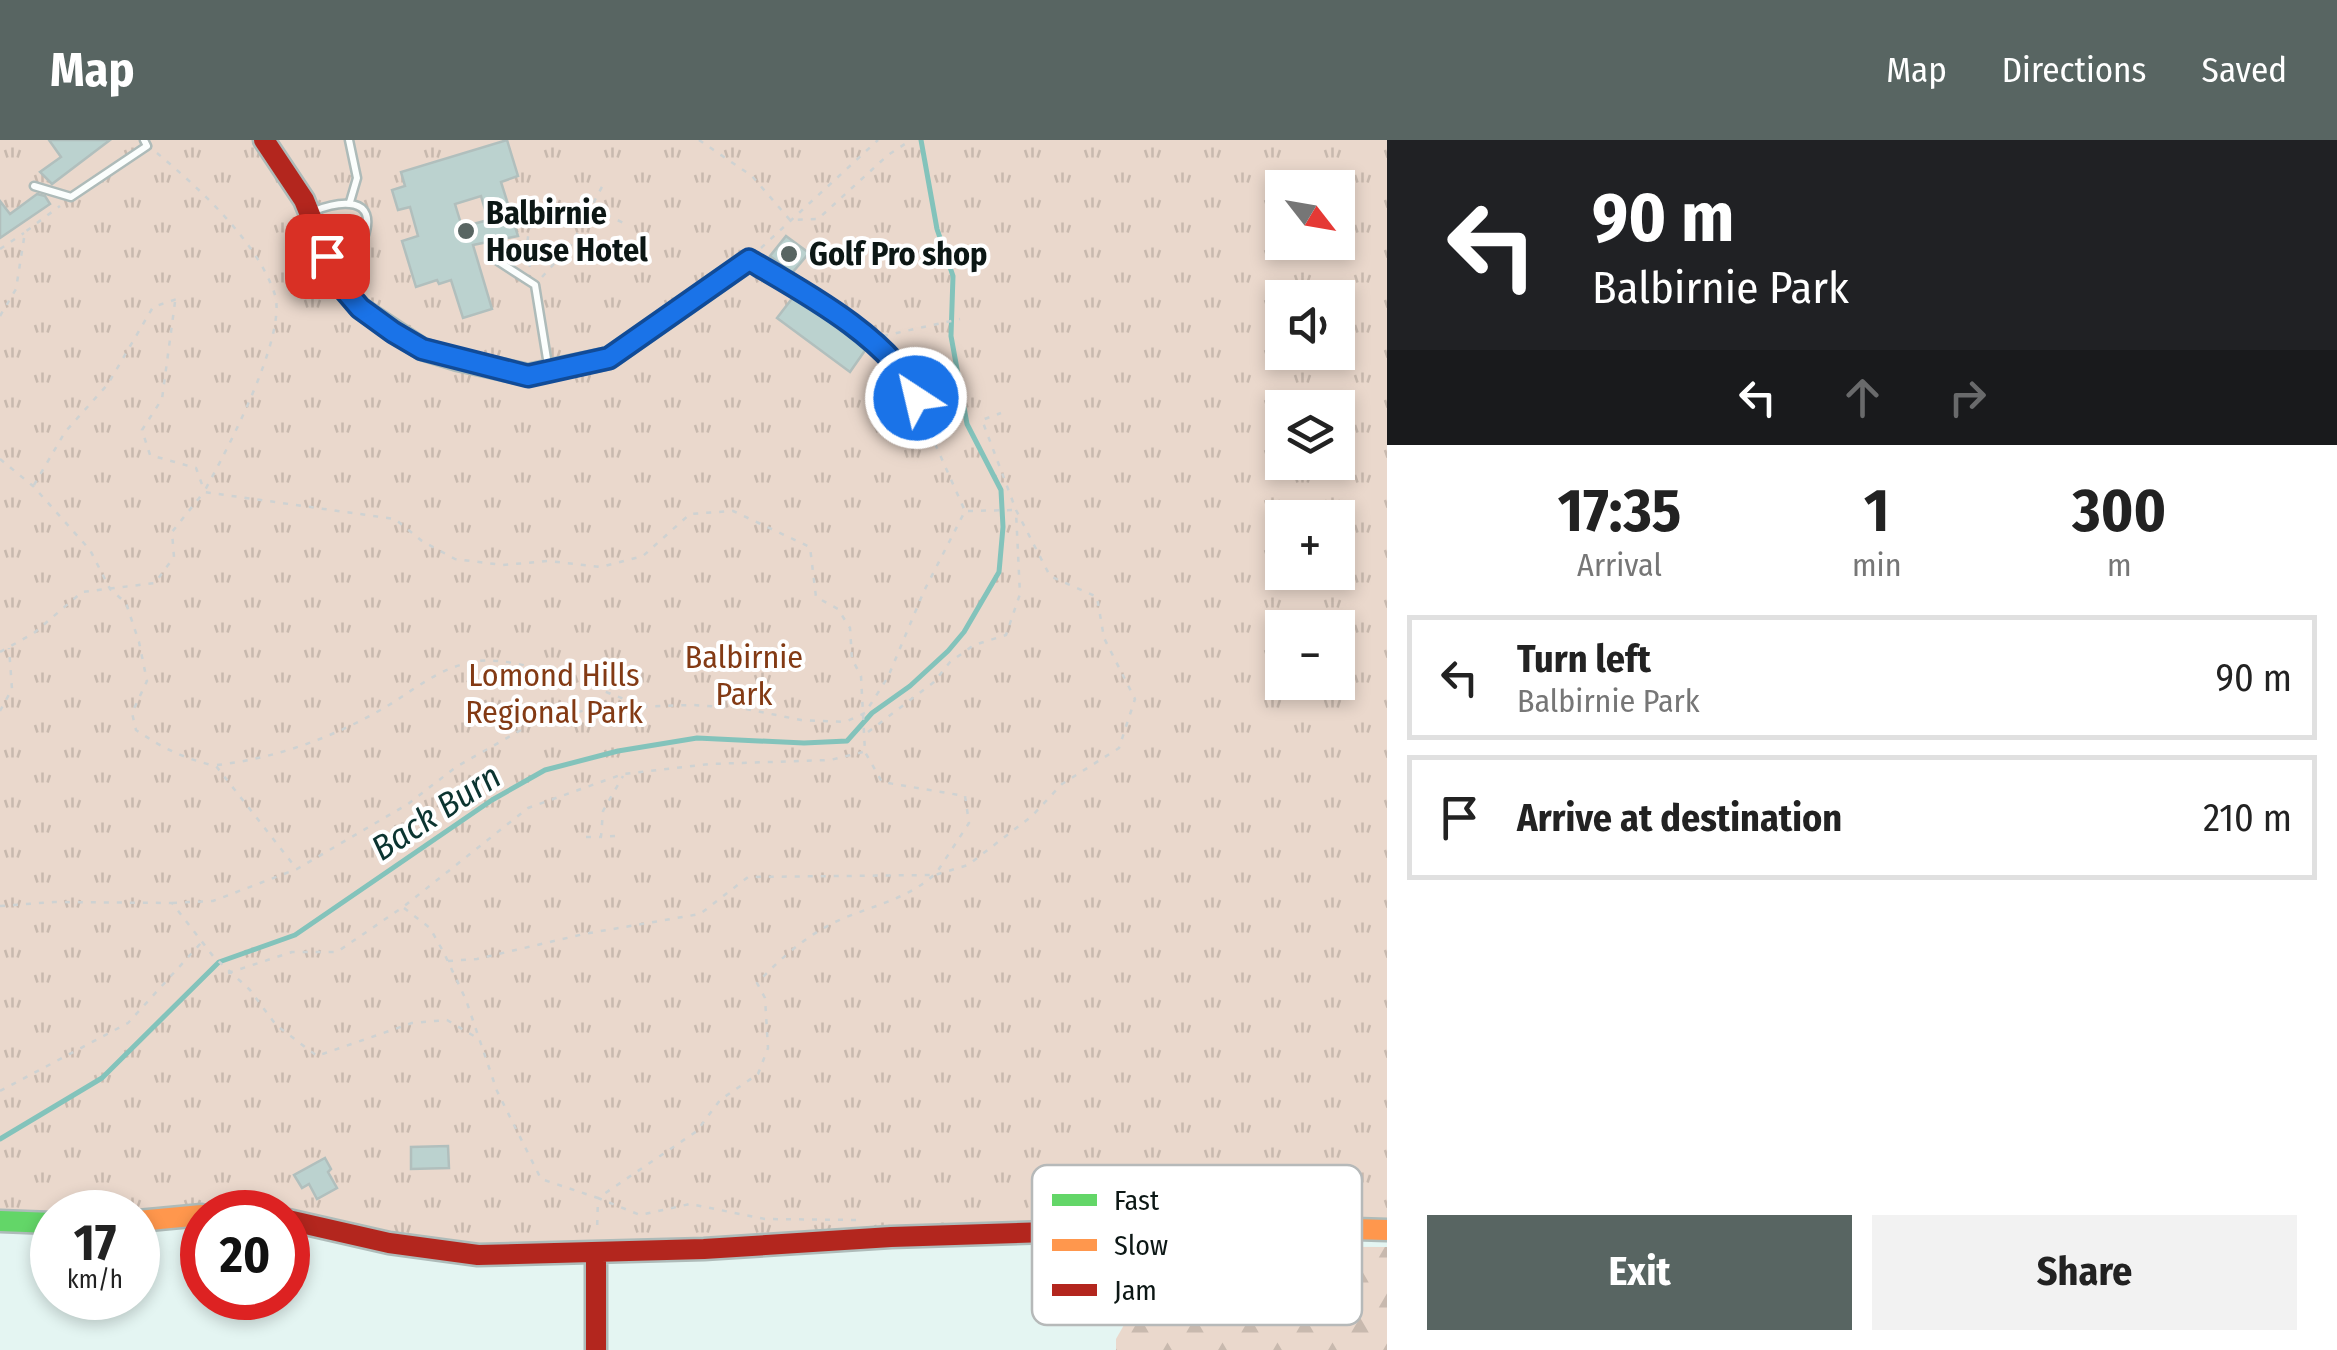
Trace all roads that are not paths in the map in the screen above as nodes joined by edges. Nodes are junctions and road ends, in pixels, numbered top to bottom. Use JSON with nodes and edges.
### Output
{"nodes":[{"id":1,"x":264,"y":140,"type":"edge"},
{"id":2,"x":349,"y":140,"type":"edge"},
{"id":3,"x":146,"y":143,"type":"edge"},
{"id":4,"x":34,"y":186,"type":"dead end"},
{"id":5,"x":350,"y":202,"type":"junction"},
{"id":6,"x":308,"y":213,"type":"junction"},
{"id":7,"x":327,"y":256,"type":"junction"},
{"id":8,"x":490,"y":256,"type":"dead end"},
{"id":9,"x":749,"y":260,"type":"joint"},
{"id":10,"x":549,"y":371,"type":"junction"},
{"id":11,"x":923,"y":418,"type":"road end"},
{"id":12,"x":0,"y":1221,"type":"edge"},
{"id":13,"x":30,"y":1222,"type":"edge"},
{"id":14,"x":310,"y":1225,"type":"edge"},
{"id":15,"x":1362,"y":1229,"type":"edge"},
{"id":16,"x":1387,"y":1230,"type":"edge"},
{"id":17,"x":1032,"y":1233,"type":"edge"},
{"id":18,"x":596,"y":1253,"type":"junction"},
{"id":19,"x":596,"y":1350,"type":"edge"}],
"edges":[{"from":1,"to":6,"type":"street"},
{"from":2,"to":5,"type":"lane"},
{"from":3,"to":4,"type":"lane"},
{"from":5,"to":6,"type":"lane"},
{"from":5,"to":7,"type":"lane"},
{"from":6,"to":7,"type":"street"},
{"from":7,"to":10,"type":"street"},
{"from":8,"to":10,"type":"lane"},
{"from":9,"to":10,"type":"street"},
{"from":9,"to":11,"type":"lane"},
{"from":12,"to":13,"type":"street"},
{"from":14,"to":18,"type":"street"},
{"from":15,"to":16,"type":"street"},
{"from":17,"to":18,"type":"street"},
{"from":18,"to":19,"type":"street"}]}
